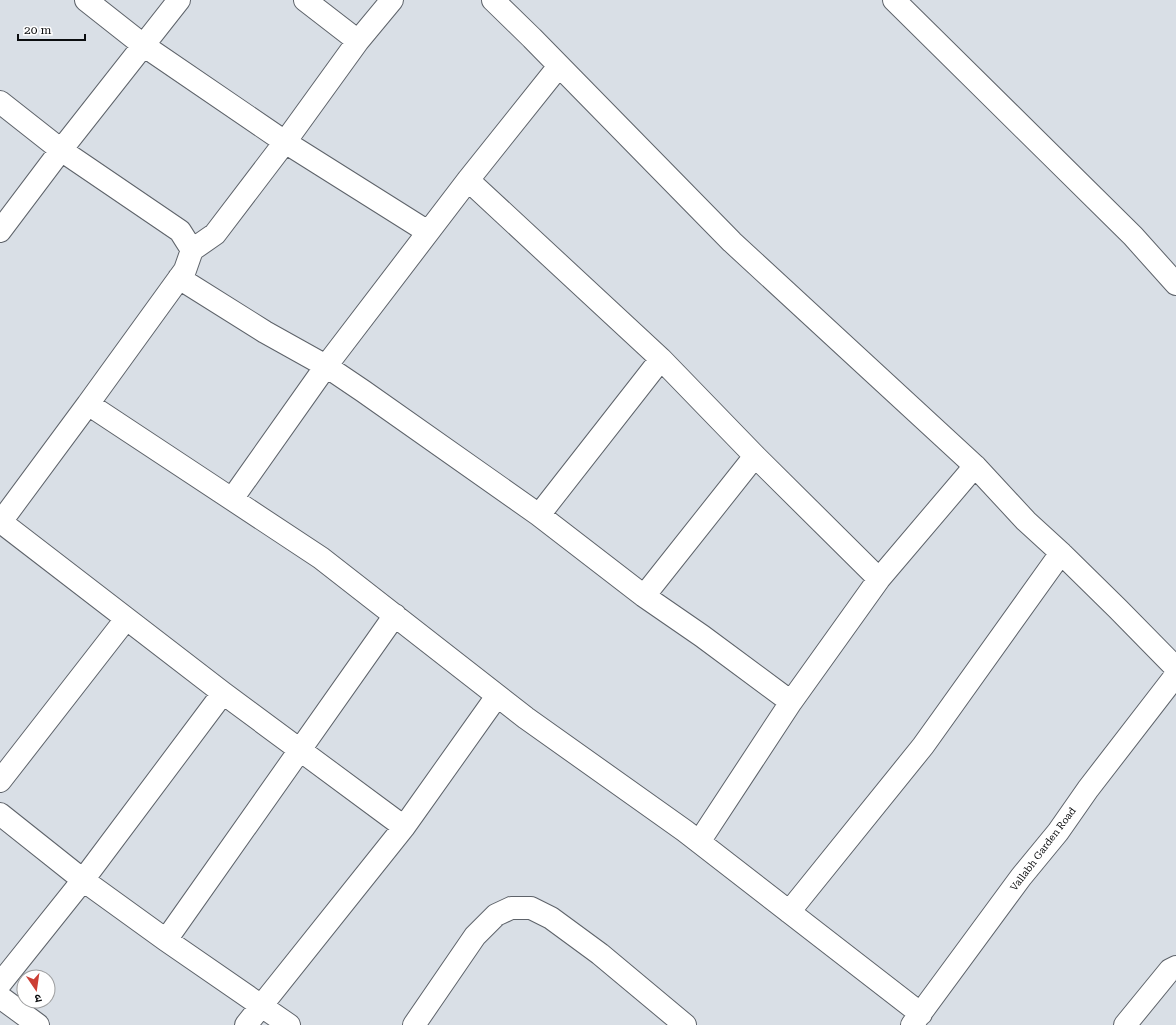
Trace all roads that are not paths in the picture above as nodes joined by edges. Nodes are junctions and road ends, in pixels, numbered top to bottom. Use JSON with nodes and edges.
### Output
{"nodes":[{"id":1,"x":86,"y":0,"type":"edge"},
{"id":2,"x":179,"y":0,"type":"edge"},
{"id":3,"x":305,"y":0,"type":"edge"},
{"id":4,"x":392,"y":0,"type":"edge"},
{"id":5,"x":492,"y":0,"type":"edge"},
{"id":6,"x":894,"y":0,"type":"edge"},
{"id":7,"x":358,"y":41,"type":"junction"},
{"id":8,"x":143,"y":45,"type":"junction"},
{"id":9,"x":559,"y":66,"type":"junction"},
{"id":10,"x":0,"y":102,"type":"edge"},
{"id":11,"x":285,"y":142,"type":"junction"},
{"id":12,"x":61,"y":150,"type":"junction"},
{"id":13,"x":468,"y":180,"type":"junction"},
{"id":14,"x":0,"y":231,"type":"edge"},
{"id":15,"x":428,"y":232,"type":"junction"},
{"id":16,"x":192,"y":250,"type":"junction"},
{"id":17,"x":179,"y":278,"type":"junction"},
{"id":18,"x":1176,"y":284,"type":"edge"},
{"id":19,"x":661,"y":359,"type":"junction"},
{"id":20,"x":326,"y":366,"type":"junction"},
{"id":21,"x":88,"y":404,"type":"junction"},
{"id":22,"x":755,"y":456,"type":"junction"},
{"id":23,"x":975,"y":466,"type":"junction"},
{"id":24,"x":232,"y":499,"type":"junction"},
{"id":25,"x":539,"y":515,"type":"junction"},
{"id":26,"x":0,"y":522,"type":"edge"},
{"id":27,"x":1061,"y":553,"type":"junction"},
{"id":28,"x":879,"y":579,"type":"junction"},
{"id":29,"x":644,"y":596,"type":"junction"},
{"id":30,"x":395,"y":615,"type":"junction"},
{"id":31,"x":126,"y":618,"type":"junction"},
{"id":32,"x":1174,"y":681,"type":"edge"},
{"id":33,"x":223,"y":693,"type":"junction"},
{"id":34,"x":497,"y":696,"type":"junction"},
{"id":35,"x":791,"y":702,"type":"junction"},
{"id":36,"x":300,"y":749,"type":"junction"},
{"id":37,"x":0,"y":781,"type":"edge"},
{"id":38,"x":0,"y":814,"type":"edge"},
{"id":39,"x":404,"y":827,"type":"junction"},
{"id":40,"x":699,"y":842,"type":"junction"},
{"id":41,"x":83,"y":880,"type":"junction"},
{"id":42,"x":789,"y":912,"type":"junction"},
{"id":43,"x":166,"y":940,"type":"junction"},
{"id":44,"x":1176,"y":968,"type":"edge"},
{"id":45,"x":0,"y":984,"type":"edge"},
{"id":46,"x":0,"y":997,"type":"edge"},
{"id":47,"x":261,"y":1006,"type":"junction"},
{"id":48,"x":916,"y":1019,"type":"edge"},
{"id":49,"x":38,"y":1025,"type":"edge"},
{"id":50,"x":246,"y":1025,"type":"edge"},
{"id":51,"x":289,"y":1025,"type":"edge"},
{"id":52,"x":414,"y":1025,"type":"edge"},
{"id":53,"x":685,"y":1025,"type":"edge"},
{"id":54,"x":1125,"y":1025,"type":"edge"}],
"edges":[{"from":1,"to":8,"type":"street"},
{"from":2,"to":8,"type":"street"},
{"from":3,"to":7,"type":"street"},
{"from":4,"to":7,"type":"street"},
{"from":5,"to":9,"type":"street"},
{"from":6,"to":18,"type":"street"},
{"from":7,"to":11,"type":"street"},
{"from":8,"to":11,"type":"street"},
{"from":8,"to":12,"type":"street"},
{"from":9,"to":13,"type":"street"},
{"from":9,"to":23,"type":"street"},
{"from":10,"to":12,"type":"street"},
{"from":11,"to":15,"type":"street"},
{"from":11,"to":16,"type":"street"},
{"from":12,"to":14,"type":"street"},
{"from":12,"to":16,"type":"street"},
{"from":13,"to":15,"type":"street"},
{"from":13,"to":19,"type":"street"},
{"from":15,"to":20,"type":"street"},
{"from":16,"to":17,"type":"street"},
{"from":17,"to":20,"type":"street"},
{"from":17,"to":21,"type":"street"},
{"from":19,"to":22,"type":"street"},
{"from":19,"to":25,"type":"street"},
{"from":20,"to":24,"type":"street"},
{"from":20,"to":25,"type":"street"},
{"from":21,"to":24,"type":"street"},
{"from":21,"to":26,"type":"street"},
{"from":22,"to":28,"type":"street"},
{"from":22,"to":29,"type":"street"},
{"from":23,"to":27,"type":"street"},
{"from":23,"to":28,"type":"street"},
{"from":24,"to":30,"type":"street"},
{"from":25,"to":29,"type":"street"},
{"from":26,"to":31,"type":"street"},
{"from":27,"to":32,"type":"street"},
{"from":27,"to":42,"type":"street"},
{"from":28,"to":35,"type":"street"},
{"from":29,"to":35,"type":"street"},
{"from":30,"to":34,"type":"street"},
{"from":30,"to":36,"type":"street"},
{"from":31,"to":33,"type":"street"},
{"from":31,"to":37,"type":"street"},
{"from":32,"to":48,"type":"street","name":"Vallabh Garden Road"},
{"from":33,"to":36,"type":"street"},
{"from":33,"to":41,"type":"street"},
{"from":34,"to":39,"type":"street"},
{"from":34,"to":40,"type":"street"},
{"from":35,"to":40,"type":"street"},
{"from":36,"to":39,"type":"street"},
{"from":36,"to":43,"type":"street"},
{"from":38,"to":41,"type":"street"},
{"from":39,"to":47,"type":"street"},
{"from":40,"to":42,"type":"street"},
{"from":41,"to":43,"type":"street"},
{"from":41,"to":45,"type":"street"},
{"from":42,"to":48,"type":"street"},
{"from":43,"to":47,"type":"street"},
{"from":44,"to":54,"type":"street"},
{"from":46,"to":49,"type":"street"},
{"from":47,"to":50,"type":"street"},
{"from":47,"to":51,"type":"street"},
{"from":52,"to":53,"type":"street"}]}
